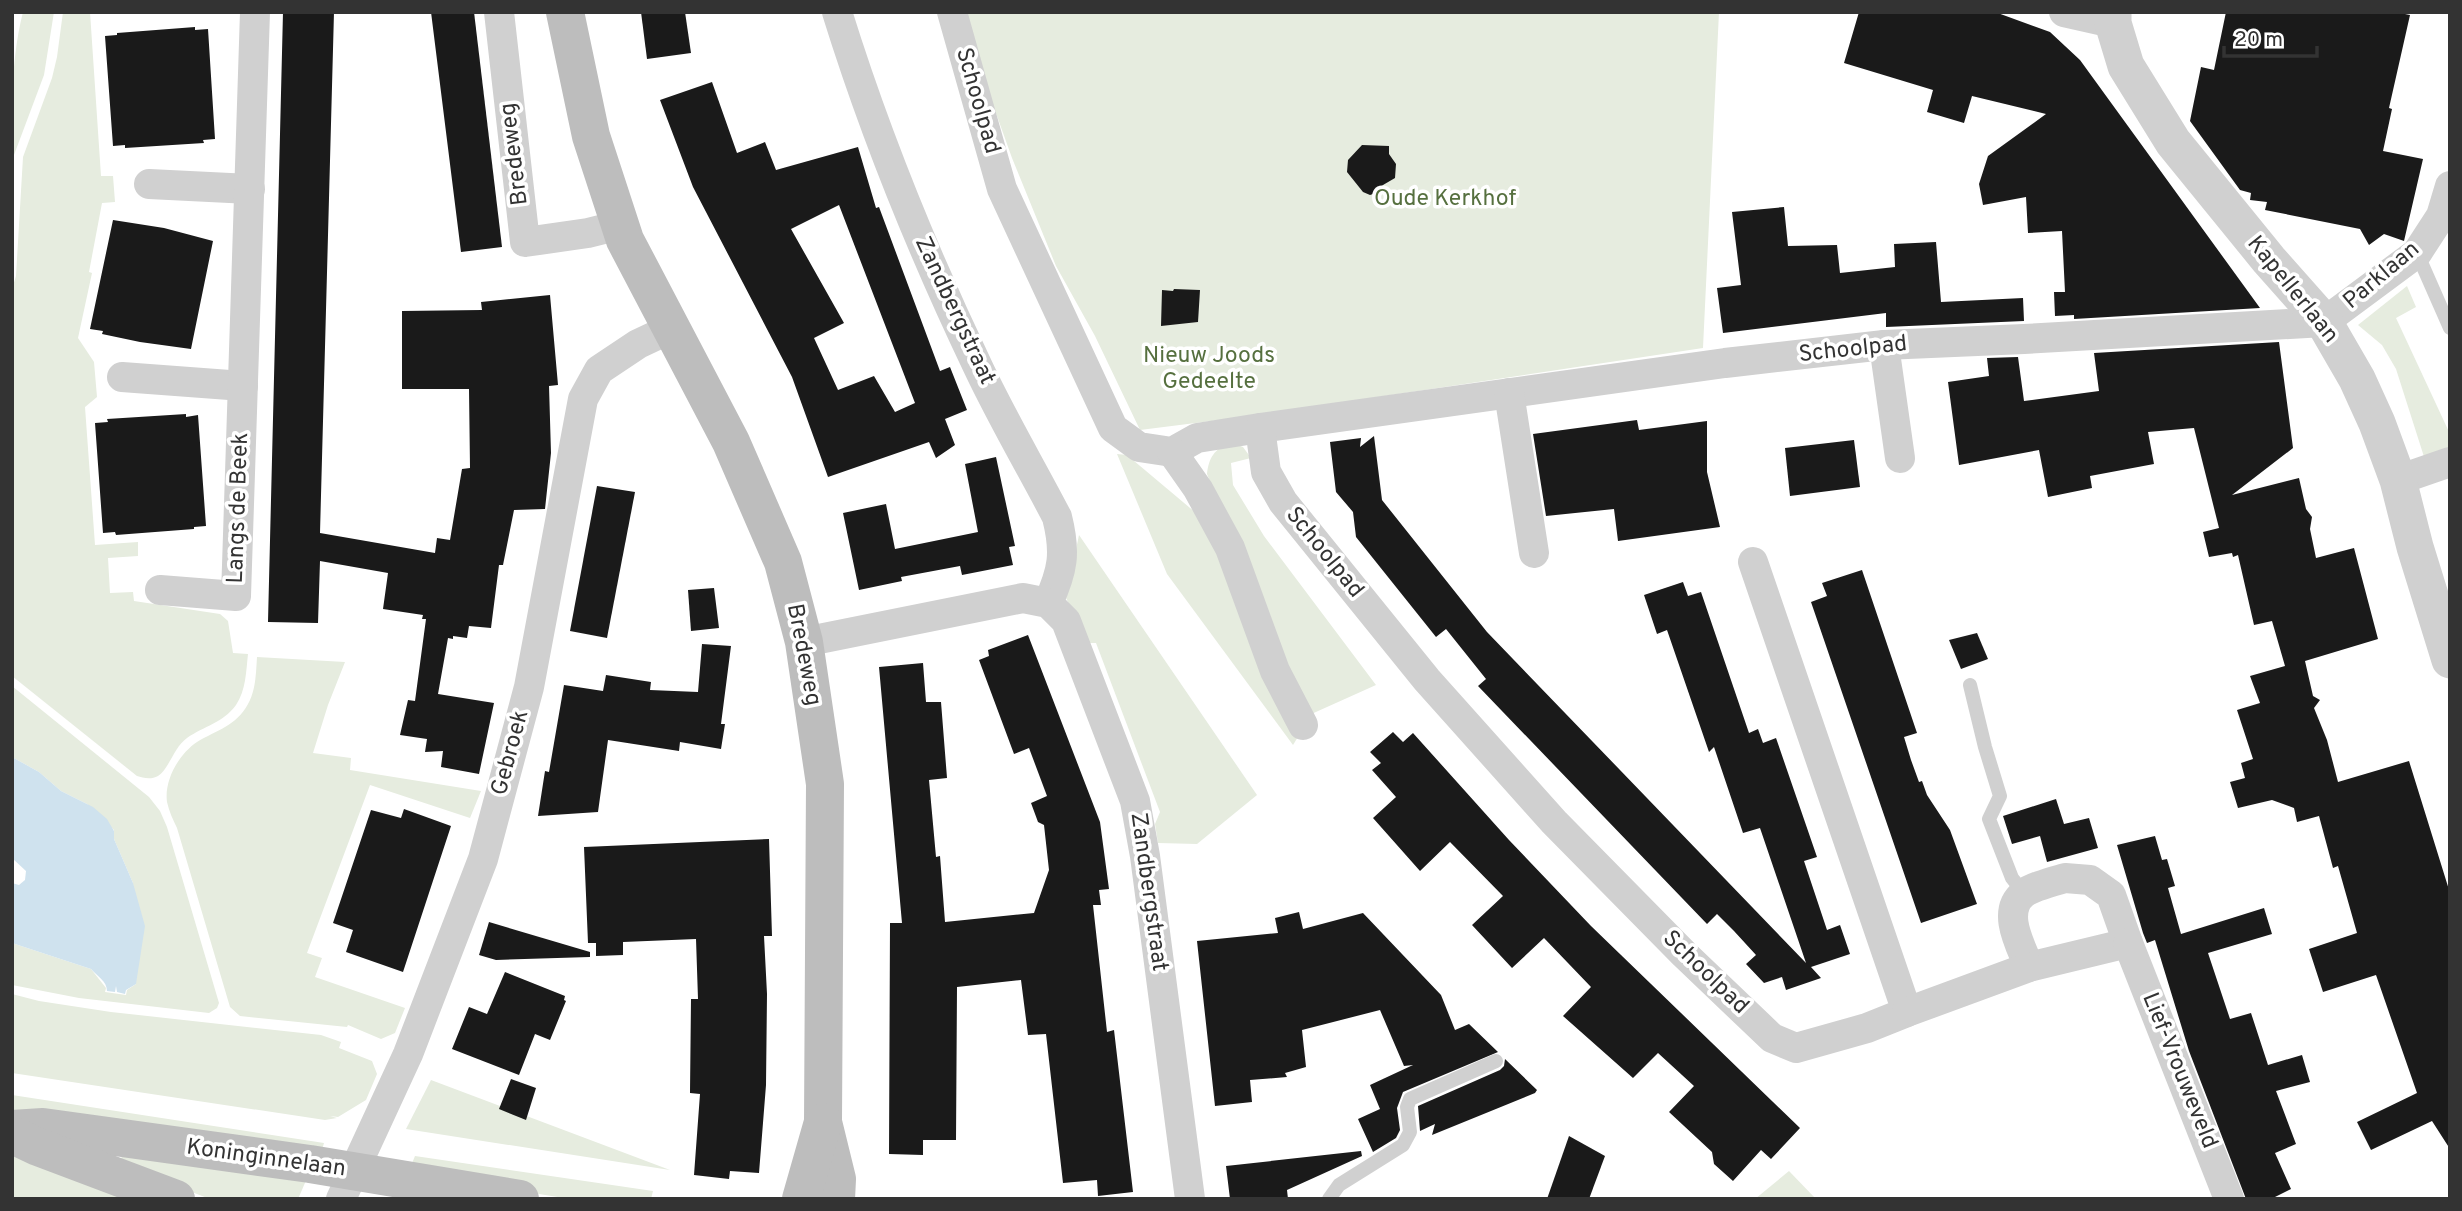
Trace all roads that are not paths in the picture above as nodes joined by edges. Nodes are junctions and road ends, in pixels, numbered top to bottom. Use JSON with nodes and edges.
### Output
{"nodes":[{"id":1,"x":255,"y":12,"type":"edge"},
{"id":2,"x":499,"y":12,"type":"edge"},
{"id":3,"x":565,"y":12,"type":"edge"},
{"id":4,"x":837,"y":12,"type":"edge"},
{"id":5,"x":952,"y":12,"type":"edge"},
{"id":6,"x":2064,"y":12,"type":"edge"},
{"id":7,"x":2113,"y":18,"type":"edge"},
{"id":8,"x":149,"y":184,"type":"dead end"},
{"id":9,"x":2450,"y":186,"type":"edge"},
{"id":10,"x":250,"y":189,"type":"junction"},
{"id":11,"x":620,"y":225,"type":"junction"},
{"id":12,"x":2417,"y":253,"type":"junction"},
{"id":13,"x":2324,"y":322,"type":"junction"},
{"id":14,"x":672,"y":328,"type":"junction"},
{"id":15,"x":2450,"y":328,"type":"edge"},
{"id":16,"x":1884,"y":345,"type":"junction"},
{"id":17,"x":122,"y":377,"type":"dead end"},
{"id":18,"x":243,"y":386,"type":"junction"},
{"id":19,"x":1509,"y":393,"type":"junction"},
{"id":20,"x":1259,"y":428,"type":"junction"},
{"id":21,"x":1172,"y":452,"type":"junction"},
{"id":22,"x":1900,"y":458,"type":"dead end"},
{"id":23,"x":2450,"y":462,"type":"edge"},
{"id":24,"x":2398,"y":480,"type":"junction"},
{"id":25,"x":1534,"y":553,"type":"dead end"},
{"id":26,"x":1753,"y":562,"type":"dead end"},
{"id":27,"x":160,"y":590,"type":"dead end"},
{"id":28,"x":1048,"y":603,"type":"junction"},
{"id":29,"x":804,"y":642,"type":"junction"},
{"id":30,"x":2450,"y":660,"type":"edge"},
{"id":31,"x":1970,"y":685,"type":"dead end"},
{"id":32,"x":1303,"y":726,"type":"dead end"},
{"id":33,"x":2024,"y":894,"type":"junction"},
{"id":34,"x":2128,"y":943,"type":"junction"},
{"id":35,"x":2029,"y":967,"type":"junction"},
{"id":36,"x":1907,"y":1012,"type":"junction"},
{"id":37,"x":1496,"y":1062,"type":"dead end"},
{"id":38,"x":822,"y":1122,"type":"junction"},
{"id":39,"x":12,"y":1129,"type":"edge"},
{"id":40,"x":12,"y":1135,"type":"edge"},
{"id":41,"x":176,"y":1199,"type":"edge"},
{"id":42,"x":341,"y":1199,"type":"edge"},
{"id":43,"x":520,"y":1199,"type":"edge"},
{"id":44,"x":801,"y":1199,"type":"edge"},
{"id":45,"x":836,"y":1199,"type":"edge"},
{"id":46,"x":1189,"y":1199,"type":"edge"},
{"id":47,"x":1329,"y":1199,"type":"edge"},
{"id":48,"x":2229,"y":1199,"type":"edge"}],
"edges":[{"from":1,"to":10,"type":"street","name":"Langs de Beek"},
{"from":2,"to":11,"type":"street","name":"Bredeweg"},
{"from":3,"to":11,"type":"main road","name":"Bredeweg"},
{"from":4,"to":28,"type":"street","name":"Zandbergstraat"},
{"from":5,"to":21,"type":"street","name":"Schoolpad"},
{"from":6,"to":7,"type":"street"},
{"from":7,"to":13,"type":"street","name":"Kapellerlaan"},
{"from":8,"to":10,"type":"street"},
{"from":9,"to":12,"type":"street","name":"Parklaan"},
{"from":10,"to":18,"type":"street","name":"Langs de Beek"},
{"from":11,"to":14,"type":"main road","name":"Bredeweg"},
{"from":12,"to":13,"type":"street","name":"Parklaan"},
{"from":12,"to":15,"type":"lane"},
{"from":13,"to":16,"type":"street","name":"Schoolpad"},
{"from":13,"to":24,"type":"street","name":"Kapellerlaan"},
{"from":14,"to":29,"type":"main road","name":"Bredeweg"},
{"from":14,"to":42,"type":"street","name":"Gebroek"},
{"from":16,"to":19,"type":"street","name":"Schoolpad"},
{"from":16,"to":22,"type":"street"},
{"from":17,"to":18,"type":"street"},
{"from":18,"to":27,"type":"street","name":"Langs de Beek"},
{"from":19,"to":20,"type":"street","name":"Schoolpad"},
{"from":19,"to":25,"type":"street"},
{"from":20,"to":21,"type":"street","name":"Schoolpad"},
{"from":20,"to":36,"type":"street","name":"Schoolpad"},
{"from":21,"to":32,"type":"street"},
{"from":23,"to":24,"type":"street"},
{"from":24,"to":30,"type":"street","name":"Kapellerlaan"},
{"from":26,"to":36,"type":"street"},
{"from":28,"to":29,"type":"street"},
{"from":28,"to":46,"type":"street","name":"Zandbergstraat"},
{"from":29,"to":38,"type":"main road","name":"Bredeweg"},
{"from":31,"to":33,"type":"lane"},
{"from":33,"to":34,"type":"street","name":"Lief-Vrouweveld"},
{"from":33,"to":35,"type":"street"},
{"from":34,"to":35,"type":"street"},
{"from":34,"to":48,"type":"street","name":"Lief-Vrouweveld"},
{"from":35,"to":36,"type":"street","name":"Schoolpad"},
{"from":37,"to":47,"type":"lane"},
{"from":38,"to":44,"type":"main road","name":"Bredeweg"},
{"from":38,"to":45,"type":"main road","name":"Bredeweg"},
{"from":39,"to":43,"type":"main road","name":"Koninginnelaan"},
{"from":40,"to":41,"type":"main road"}]}
